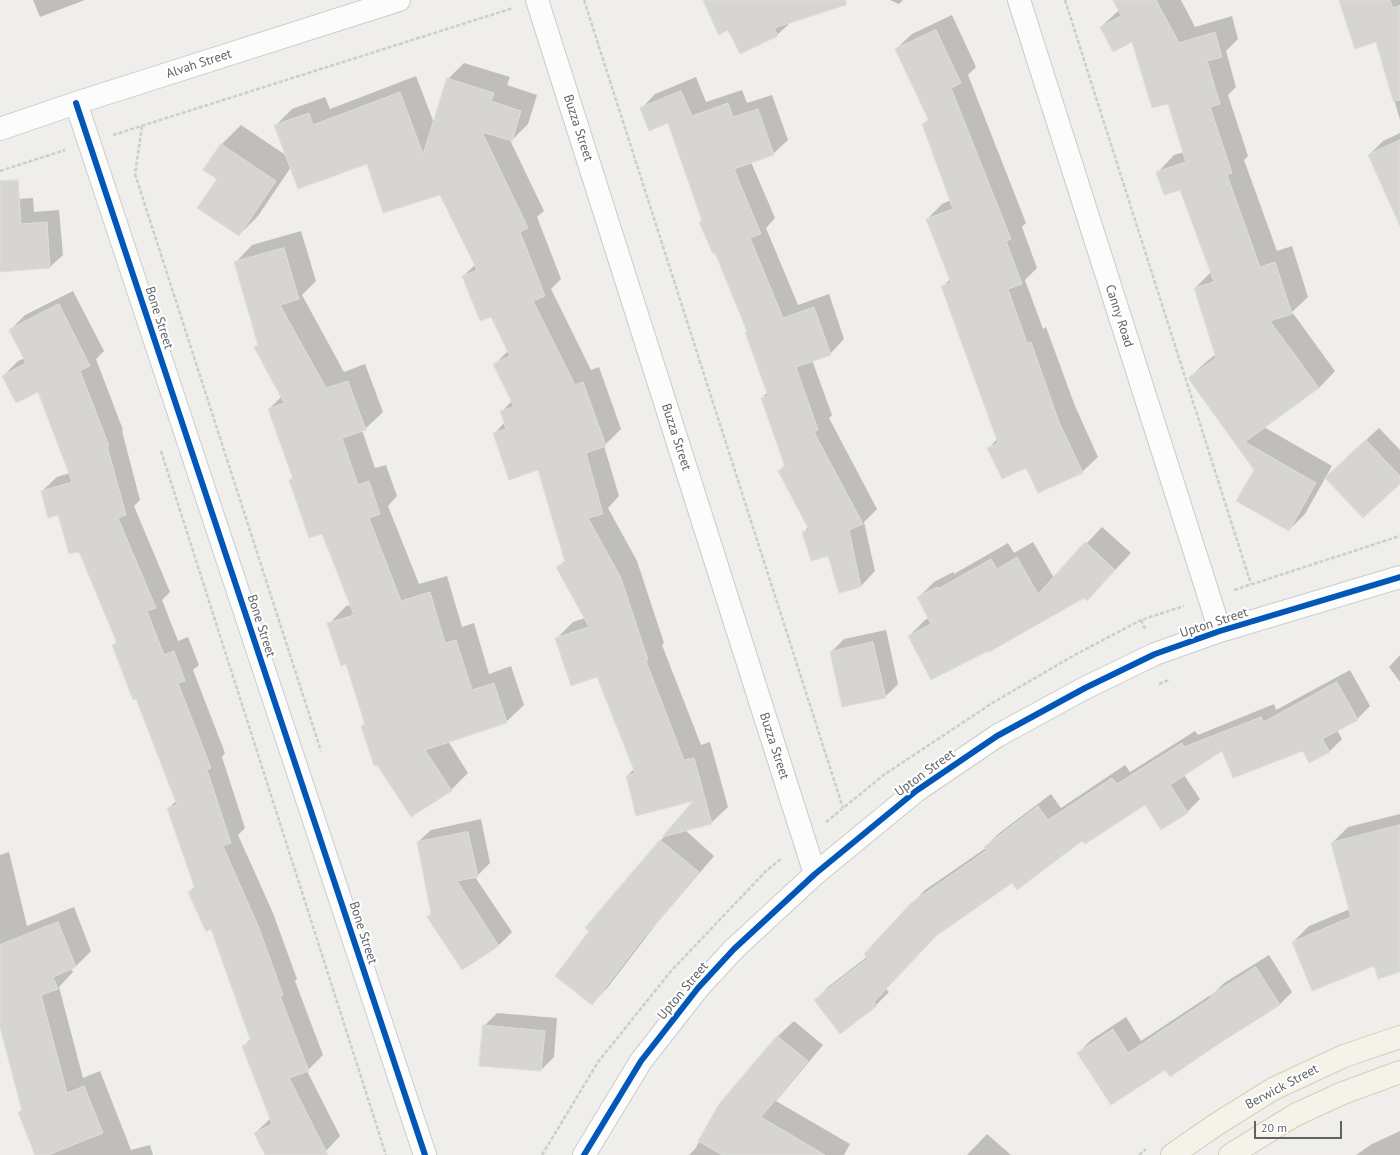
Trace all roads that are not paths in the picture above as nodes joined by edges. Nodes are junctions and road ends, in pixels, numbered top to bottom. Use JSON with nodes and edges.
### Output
{"nodes":[{"id":1,"x":399,"y":0,"type":"edge"},
{"id":2,"x":537,"y":0,"type":"edge"},
{"id":3,"x":1019,"y":0,"type":"edge"},
{"id":4,"x":76,"y":103,"type":"junction"},
{"id":5,"x":0,"y":129,"type":"edge"},
{"id":6,"x":1400,"y":577,"type":"edge"},
{"id":7,"x":1220,"y":631,"type":"junction"},
{"id":8,"x":815,"y":874,"type":"junction"},
{"id":9,"x":1400,"y":1037,"type":"edge"},
{"id":10,"x":1400,"y":1072,"type":"edge"},
{"id":11,"x":425,"y":1155,"type":"edge"},
{"id":12,"x":584,"y":1155,"type":"edge"},
{"id":13,"x":1172,"y":1155,"type":"edge"},
{"id":14,"x":1230,"y":1155,"type":"edge"}],
"edges":[{"from":1,"to":4,"type":"street","name":"Alvah Street"},
{"from":2,"to":8,"type":"street","name":"Buzza Street"},
{"from":3,"to":7,"type":"street","name":"Canny Road"},
{"from":4,"to":5,"type":"street","name":"Alvah Street"},
{"from":4,"to":11,"type":"street","name":"Bone Street"},
{"from":6,"to":7,"type":"street","name":"Upton Street"},
{"from":7,"to":8,"type":"street","name":"Upton Street"},
{"from":8,"to":12,"type":"street","name":"Upton Street"},
{"from":9,"to":13,"type":"main road","name":"Berwick Street"},
{"from":10,"to":14,"type":"main road"}]}
